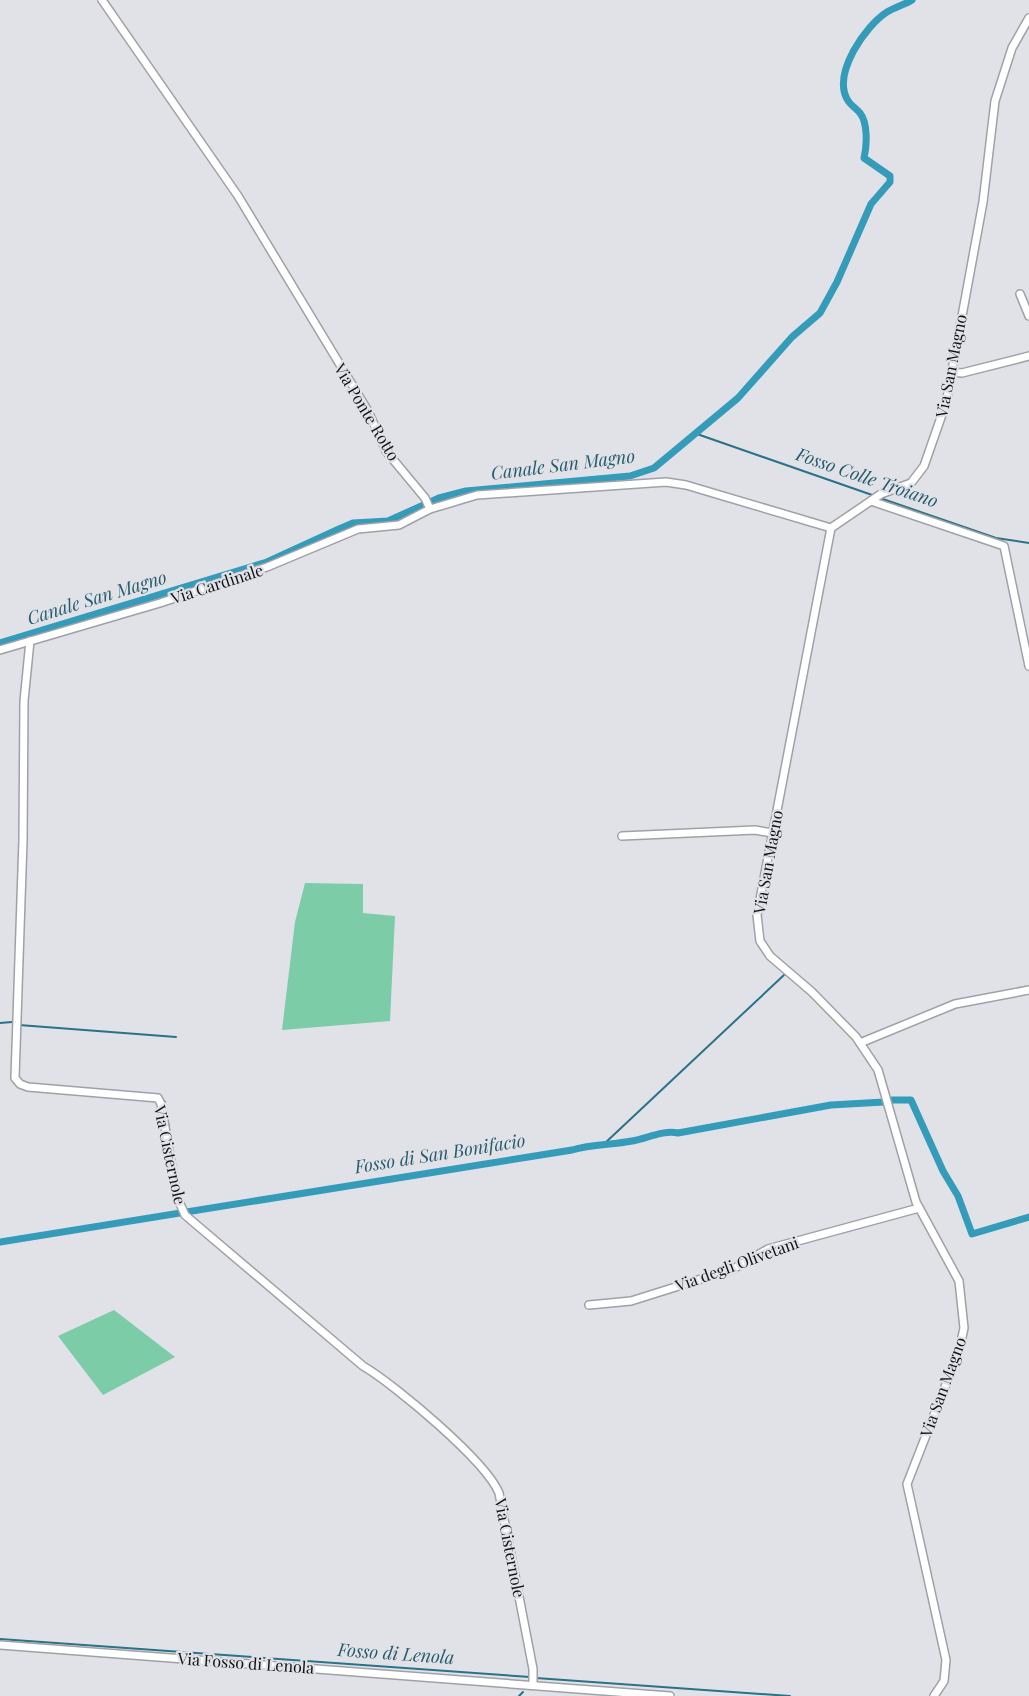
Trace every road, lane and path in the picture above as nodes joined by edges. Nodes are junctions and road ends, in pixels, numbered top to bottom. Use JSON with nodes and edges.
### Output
{"nodes":[{"id":1,"x":102,"y":0,"type":"edge"},
{"id":2,"x":1029,"y":18,"type":"edge"},
{"id":3,"x":1020,"y":294,"type":"dead end"},
{"id":4,"x":1029,"y":316,"type":"edge"},
{"id":5,"x":1029,"y":356,"type":"edge"},
{"id":6,"x":952,"y":372,"type":"junction"},
{"id":7,"x":873,"y":500,"type":"junction"},
{"id":8,"x":428,"y":504,"type":"junction"},
{"id":9,"x":831,"y":528,"type":"junction"},
{"id":10,"x":30,"y":641,"type":"junction"},
{"id":11,"x":0,"y":650,"type":"edge"},
{"id":12,"x":1029,"y":666,"type":"edge"},
{"id":13,"x":772,"y":833,"type":"junction"},
{"id":14,"x":622,"y":836,"type":"dead end"},
{"id":15,"x":1029,"y":990,"type":"edge"},
{"id":16,"x":860,"y":1043,"type":"junction"},
{"id":17,"x":920,"y":1208,"type":"junction"},
{"id":18,"x":589,"y":1305,"type":"dead end"},
{"id":19,"x":0,"y":1645,"type":"edge"},
{"id":20,"x":533,"y":1680,"type":"junction"},
{"id":21,"x":670,"y":1696,"type":"edge"},
{"id":22,"x":934,"y":1696,"type":"edge"}],
"edges":[{"from":1,"to":8,"type":"street","name":"Via Ponte Rotto"},
{"from":2,"to":6,"type":"street","name":"Via San Magno"},
{"from":3,"to":4,"type":"street"},
{"from":5,"to":6,"type":"street"},
{"from":6,"to":7,"type":"street","name":"Via San Magno"},
{"from":7,"to":9,"type":"street","name":"Via San Magno"},
{"from":7,"to":12,"type":"street"},
{"from":8,"to":9,"type":"street"},
{"from":8,"to":10,"type":"street","name":"Via Cardinale"},
{"from":9,"to":13,"type":"street","name":"Via San Magno"},
{"from":10,"to":11,"type":"street","name":"Via Cardinale"},
{"from":10,"to":20,"type":"street","name":"Via Cisternole"},
{"from":13,"to":14,"type":"street"},
{"from":13,"to":16,"type":"street","name":"Via San Magno"},
{"from":15,"to":16,"type":"street"},
{"from":16,"to":17,"type":"street","name":"Via San Magno"},
{"from":17,"to":18,"type":"street","name":"Via degli Olivetani"},
{"from":17,"to":22,"type":"street","name":"Via San Magno"},
{"from":19,"to":20,"type":"street","name":"Via Fosso di Lenola"},
{"from":20,"to":21,"type":"street","name":"Via Fosso di Lenola"}]}
